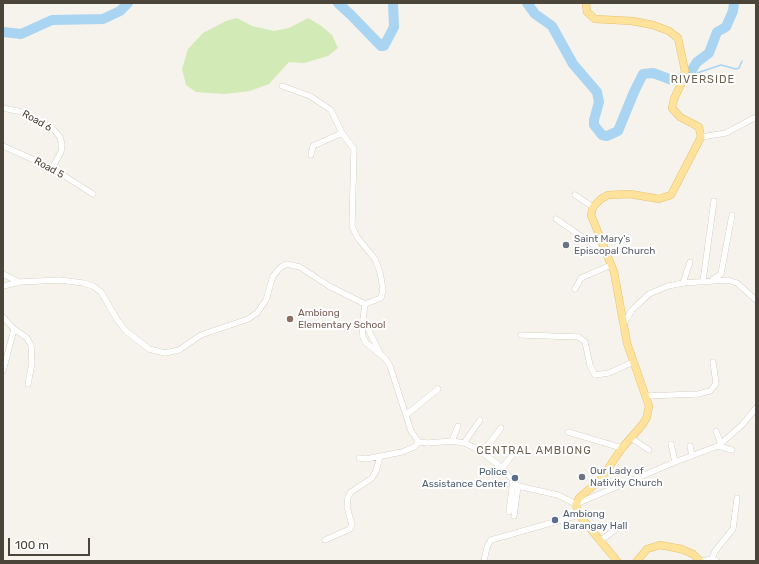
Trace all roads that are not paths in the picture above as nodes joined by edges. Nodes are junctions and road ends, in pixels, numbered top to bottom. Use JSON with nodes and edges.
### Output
{"nodes":[{"id":1,"x":586,"y":3,"type":"edge"},
{"id":2,"x":282,"y":86,"type":"dead end"},
{"id":3,"x":3,"y":108,"type":"edge"},
{"id":4,"x":756,"y":117,"type":"edge"},
{"id":5,"x":342,"y":133,"type":"junction"},
{"id":6,"x":701,"y":137,"type":"junction"},
{"id":7,"x":3,"y":146,"type":"edge"},
{"id":8,"x":311,"y":155,"type":"dead end"},
{"id":9,"x":52,"y":168,"type":"junction"},
{"id":10,"x":92,"y":194,"type":"dead end"},
{"id":11,"x":574,"y":196,"type":"dead end"},
{"id":12,"x":714,"y":201,"type":"dead end"},
{"id":13,"x":593,"y":207,"type":"junction"},
{"id":14,"x":732,"y":215,"type":"dead end"},
{"id":15,"x":556,"y":219,"type":"dead end"},
{"id":16,"x":607,"y":253,"type":"junction"},
{"id":17,"x":690,"y":262,"type":"dead end"},
{"id":18,"x":611,"y":265,"type":"junction"},
{"id":19,"x":3,"y":274,"type":"edge"},
{"id":20,"x":711,"y":280,"type":"junction"},
{"id":21,"x":703,"y":281,"type":"junction"},
{"id":22,"x":20,"y":282,"type":"junction"},
{"id":23,"x":683,"y":283,"type":"junction"},
{"id":24,"x":3,"y":286,"type":"edge"},
{"id":25,"x":575,"y":290,"type":"dead end"},
{"id":26,"x":756,"y":300,"type":"edge"},
{"id":27,"x":365,"y":304,"type":"junction"},
{"id":28,"x":3,"y":317,"type":"edge"},
{"id":29,"x":624,"y":324,"type":"junction"},
{"id":30,"x":14,"y":329,"type":"junction"},
{"id":31,"x":369,"y":331,"type":"dead end"},
{"id":32,"x":521,"y":335,"type":"dead end"},
{"id":33,"x":380,"y":353,"type":"junction"},
{"id":34,"x":633,"y":362,"type":"junction"},
{"id":35,"x":713,"y":362,"type":"dead end"},
{"id":36,"x":3,"y":371,"type":"edge"},
{"id":37,"x":28,"y":384,"type":"dead end"},
{"id":38,"x":438,"y":389,"type":"dead end"},
{"id":39,"x":647,"y":396,"type":"junction"},
{"id":40,"x":756,"y":408,"type":"edge"},
{"id":41,"x":407,"y":414,"type":"junction"},
{"id":42,"x":480,"y":420,"type":"dead end"},
{"id":43,"x":458,"y":426,"type":"dead end"},
{"id":44,"x":501,"y":428,"type":"dead end"},
{"id":45,"x":716,"y":431,"type":"dead end"},
{"id":46,"x":568,"y":432,"type":"dead end"},
{"id":47,"x":631,"y":438,"type":"junction"},
{"id":48,"x":452,"y":441,"type":"junction"},
{"id":49,"x":419,"y":442,"type":"junction"},
{"id":50,"x":464,"y":443,"type":"junction"},
{"id":51,"x":671,"y":444,"type":"dead end"},
{"id":52,"x":720,"y":445,"type":"junction"},
{"id":53,"x":690,"y":446,"type":"dead end"},
{"id":54,"x":622,"y":448,"type":"junction"},
{"id":55,"x":649,"y":450,"type":"dead end"},
{"id":56,"x":732,"y":450,"type":"dead end"},
{"id":57,"x":482,"y":453,"type":"junction"},
{"id":58,"x":514,"y":453,"type":"dead end"},
{"id":59,"x":692,"y":456,"type":"junction"},
{"id":60,"x":380,"y":457,"type":"junction"},
{"id":61,"x":359,"y":458,"type":"dead end"},
{"id":62,"x":675,"y":462,"type":"junction"},
{"id":63,"x":502,"y":468,"type":"junction"},
{"id":64,"x":513,"y":481,"type":"junction"},
{"id":65,"x":518,"y":486,"type":"junction"},
{"id":66,"x":737,"y":498,"type":"dead end"},
{"id":67,"x":576,"y":504,"type":"junction"},
{"id":68,"x":509,"y":512,"type":"dead end"},
{"id":69,"x":579,"y":515,"type":"junction"},
{"id":70,"x":514,"y":516,"type":"dead end"},
{"id":71,"x":616,"y":529,"type":"dead end"},
{"id":72,"x":325,"y":540,"type":"dead end"},
{"id":73,"x":600,"y":541,"type":"junction"},
{"id":74,"x":715,"y":560,"type":"edge"},
{"id":75,"x":484,"y":561,"type":"edge"},
{"id":76,"x":617,"y":561,"type":"edge"},
{"id":77,"x":637,"y":561,"type":"edge"},
{"id":78,"x":701,"y":561,"type":"edge"}],
"edges":[{"from":1,"to":6,"type":"main road"},
{"from":2,"to":5,"type":"street"},
{"from":3,"to":9,"type":"street","name":"Road 6"},
{"from":4,"to":6,"type":"street"},
{"from":5,"to":8,"type":"street"},
{"from":5,"to":27,"type":"street"},
{"from":6,"to":13,"type":"main road"},
{"from":7,"to":9,"type":"street","name":"Road 5"},
{"from":9,"to":10,"type":"street","name":"Road 5"},
{"from":11,"to":13,"type":"street"},
{"from":12,"to":21,"type":"street"},
{"from":13,"to":16,"type":"main road"},
{"from":14,"to":20,"type":"street"},
{"from":15,"to":16,"type":"street"},
{"from":16,"to":18,"type":"main road"},
{"from":17,"to":23,"type":"street"},
{"from":18,"to":25,"type":"street"},
{"from":18,"to":29,"type":"main road"},
{"from":19,"to":22,"type":"street"},
{"from":20,"to":21,"type":"street"},
{"from":20,"to":26,"type":"street"},
{"from":21,"to":23,"type":"street"},
{"from":22,"to":24,"type":"street"},
{"from":22,"to":27,"type":"street"},
{"from":23,"to":29,"type":"street"},
{"from":27,"to":33,"type":"street"},
{"from":28,"to":30,"type":"street"},
{"from":29,"to":34,"type":"main road"},
{"from":30,"to":36,"type":"street"},
{"from":30,"to":37,"type":"street"},
{"from":31,"to":33,"type":"street"},
{"from":32,"to":34,"type":"street"},
{"from":33,"to":41,"type":"street"},
{"from":34,"to":39,"type":"main road"},
{"from":35,"to":39,"type":"street"},
{"from":38,"to":41,"type":"street"},
{"from":39,"to":47,"type":"main road"},
{"from":40,"to":52,"type":"street"},
{"from":41,"to":49,"type":"street"},
{"from":42,"to":50,"type":"street"},
{"from":43,"to":48,"type":"street"},
{"from":44,"to":57,"type":"street"},
{"from":45,"to":52,"type":"street"},
{"from":46,"to":54,"type":"street"},
{"from":47,"to":54,"type":"main road"},
{"from":47,"to":55,"type":"street"},
{"from":48,"to":49,"type":"street"},
{"from":48,"to":50,"type":"street"},
{"from":49,"to":60,"type":"street"},
{"from":50,"to":57,"type":"street"},
{"from":51,"to":62,"type":"street"},
{"from":52,"to":56,"type":"street"},
{"from":52,"to":59,"type":"street"},
{"from":53,"to":59,"type":"street"},
{"from":54,"to":67,"type":"main road"},
{"from":57,"to":63,"type":"street"},
{"from":58,"to":63,"type":"street"},
{"from":59,"to":62,"type":"street"},
{"from":60,"to":61,"type":"street"},
{"from":60,"to":72,"type":"street"},
{"from":62,"to":67,"type":"street"},
{"from":63,"to":64,"type":"street"},
{"from":64,"to":65,"type":"street"},
{"from":64,"to":68,"type":"street"},
{"from":65,"to":67,"type":"street"},
{"from":65,"to":70,"type":"street"},
{"from":66,"to":74,"type":"street"},
{"from":67,"to":69,"type":"main road"},
{"from":69,"to":73,"type":"main road"},
{"from":69,"to":75,"type":"street"},
{"from":71,"to":73,"type":"street"},
{"from":73,"to":76,"type":"main road"},
{"from":74,"to":78,"type":"street"},
{"from":77,"to":78,"type":"main road"}]}
